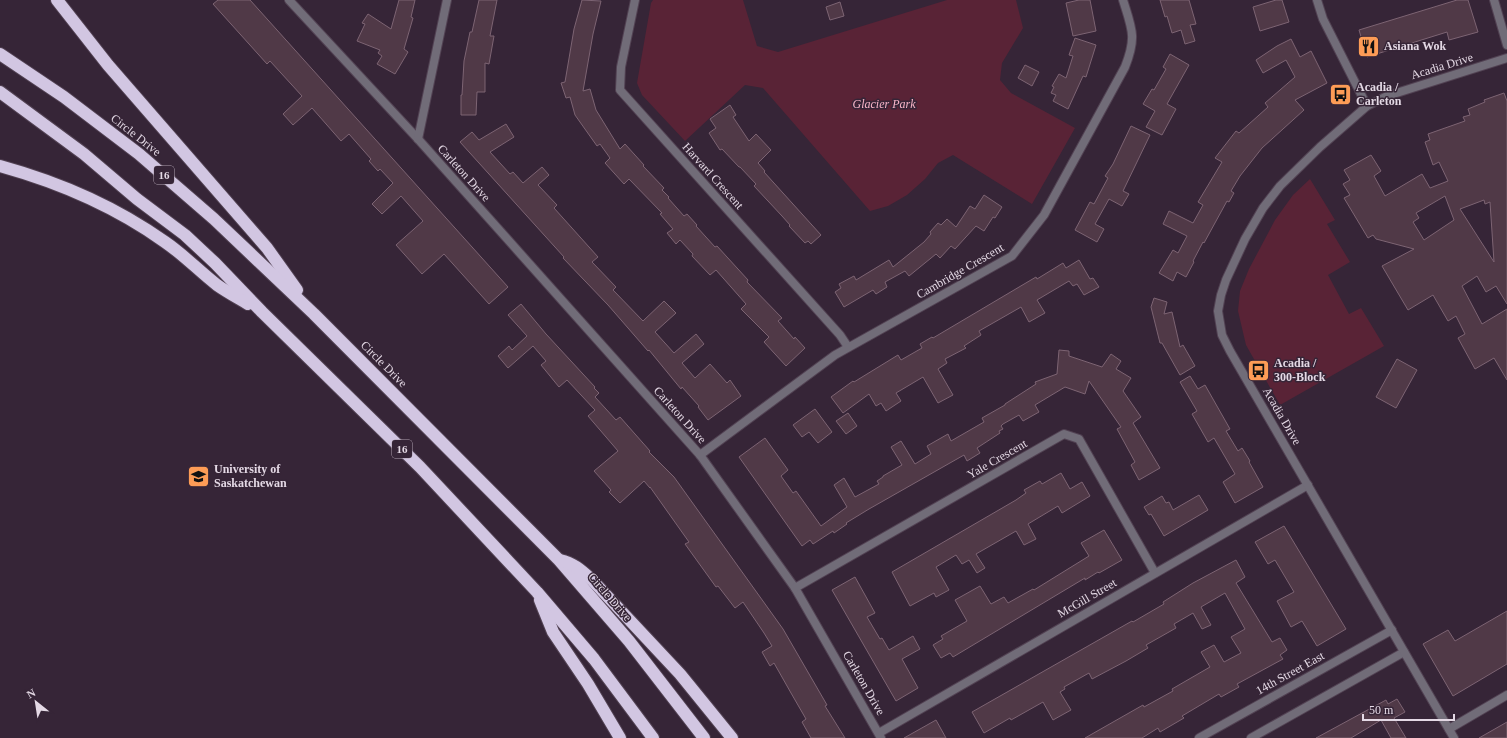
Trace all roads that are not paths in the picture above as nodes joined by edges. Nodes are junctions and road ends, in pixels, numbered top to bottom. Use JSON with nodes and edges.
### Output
{"nodes":[{"id":1,"x":57,"y":0,"type":"edge"},
{"id":2,"x":289,"y":0,"type":"edge"},
{"id":3,"x":448,"y":0,"type":"edge"},
{"id":4,"x":634,"y":0,"type":"edge"},
{"id":5,"x":1123,"y":0,"type":"edge"},
{"id":6,"x":1317,"y":0,"type":"edge"},
{"id":7,"x":1494,"y":0,"type":"edge"},
{"id":8,"x":1507,"y":44,"type":"edge"},
{"id":9,"x":0,"y":54,"type":"edge"},
{"id":10,"x":1507,"y":58,"type":"edge"},
{"id":11,"x":0,"y":92,"type":"edge"},
{"id":12,"x":1367,"y":106,"type":"junction"},
{"id":13,"x":418,"y":139,"type":"junction"},
{"id":14,"x":0,"y":166,"type":"edge"},
{"id":15,"x":262,"y":312,"type":"junction"},
{"id":16,"x":314,"y":314,"type":"junction"},
{"id":17,"x":848,"y":347,"type":"junction"},
{"id":18,"x":700,"y":455,"type":"junction"},
{"id":19,"x":1308,"y":485,"type":"junction"},
{"id":20,"x":559,"y":560,"type":"junction"},
{"id":21,"x":1155,"y":573,"type":"junction"},
{"id":22,"x":795,"y":588,"type":"junction"},
{"id":23,"x":537,"y":592,"type":"junction"},
{"id":24,"x":1392,"y":630,"type":"junction"},
{"id":25,"x":1404,"y":652,"type":"junction"},
{"id":26,"x":1507,"y":695,"type":"edge"},
{"id":27,"x":1449,"y":729,"type":"junction"},
{"id":28,"x":880,"y":735,"type":"edge"},
{"id":29,"x":620,"y":738,"type":"edge"},
{"id":30,"x":653,"y":738,"type":"edge"},
{"id":31,"x":704,"y":738,"type":"edge"},
{"id":32,"x":732,"y":738,"type":"edge"},
{"id":33,"x":1199,"y":738,"type":"edge"},
{"id":34,"x":1251,"y":738,"type":"edge"},
{"id":35,"x":1454,"y":738,"type":"edge"}],
"edges":[{"from":1,"to":16,"type":"highway"},
{"from":2,"to":13,"type":"street","name":"Carleton Drive"},
{"from":3,"to":13,"type":"street"},
{"from":4,"to":17,"type":"street","name":"Harvard Crescent"},
{"from":5,"to":17,"type":"street","name":"Cambridge Crescent"},
{"from":6,"to":12,"type":"street"},
{"from":7,"to":8,"type":"street"},
{"from":9,"to":16,"type":"highway","name":"Circle Drive","number":"16"},
{"from":10,"to":12,"type":"street","name":"Acadia Drive"},
{"from":11,"to":15,"type":"highway","number":"16"},
{"from":12,"to":19,"type":"street","name":"Acadia Drive"},
{"from":13,"to":18,"type":"street","name":"Carleton Drive"},
{"from":14,"to":15,"type":"highway"},
{"from":15,"to":23,"type":"highway","number":"16"},
{"from":16,"to":20,"type":"highway","name":"Circle Drive","number":"16"},
{"from":17,"to":18,"type":"street","name":"Cambridge Crescent"},
{"from":18,"to":22,"type":"street","name":"Carleton Drive"},
{"from":19,"to":21,"type":"street","name":"McGill Street"},
{"from":19,"to":24,"type":"street","name":"Acadia Drive"},
{"from":20,"to":31,"type":"highway","name":"Circle Drive","number":"16"},
{"from":20,"to":32,"type":"highway"},
{"from":21,"to":22,"type":"street","name":"Yale Crescent"},
{"from":21,"to":28,"type":"street","name":"McGill Street"},
{"from":22,"to":28,"type":"street","name":"Carleton Drive"},
{"from":23,"to":29,"type":"highway"},
{"from":23,"to":30,"type":"highway","number":"16"},
{"from":24,"to":25,"type":"street","name":"Acadia Drive"},
{"from":24,"to":33,"type":"street","name":"14th Street East"},
{"from":25,"to":27,"type":"street","name":"Acadia Drive"},
{"from":25,"to":34,"type":"street"},
{"from":26,"to":27,"type":"street"},
{"from":27,"to":35,"type":"street","name":"Acadia Drive"}]}
